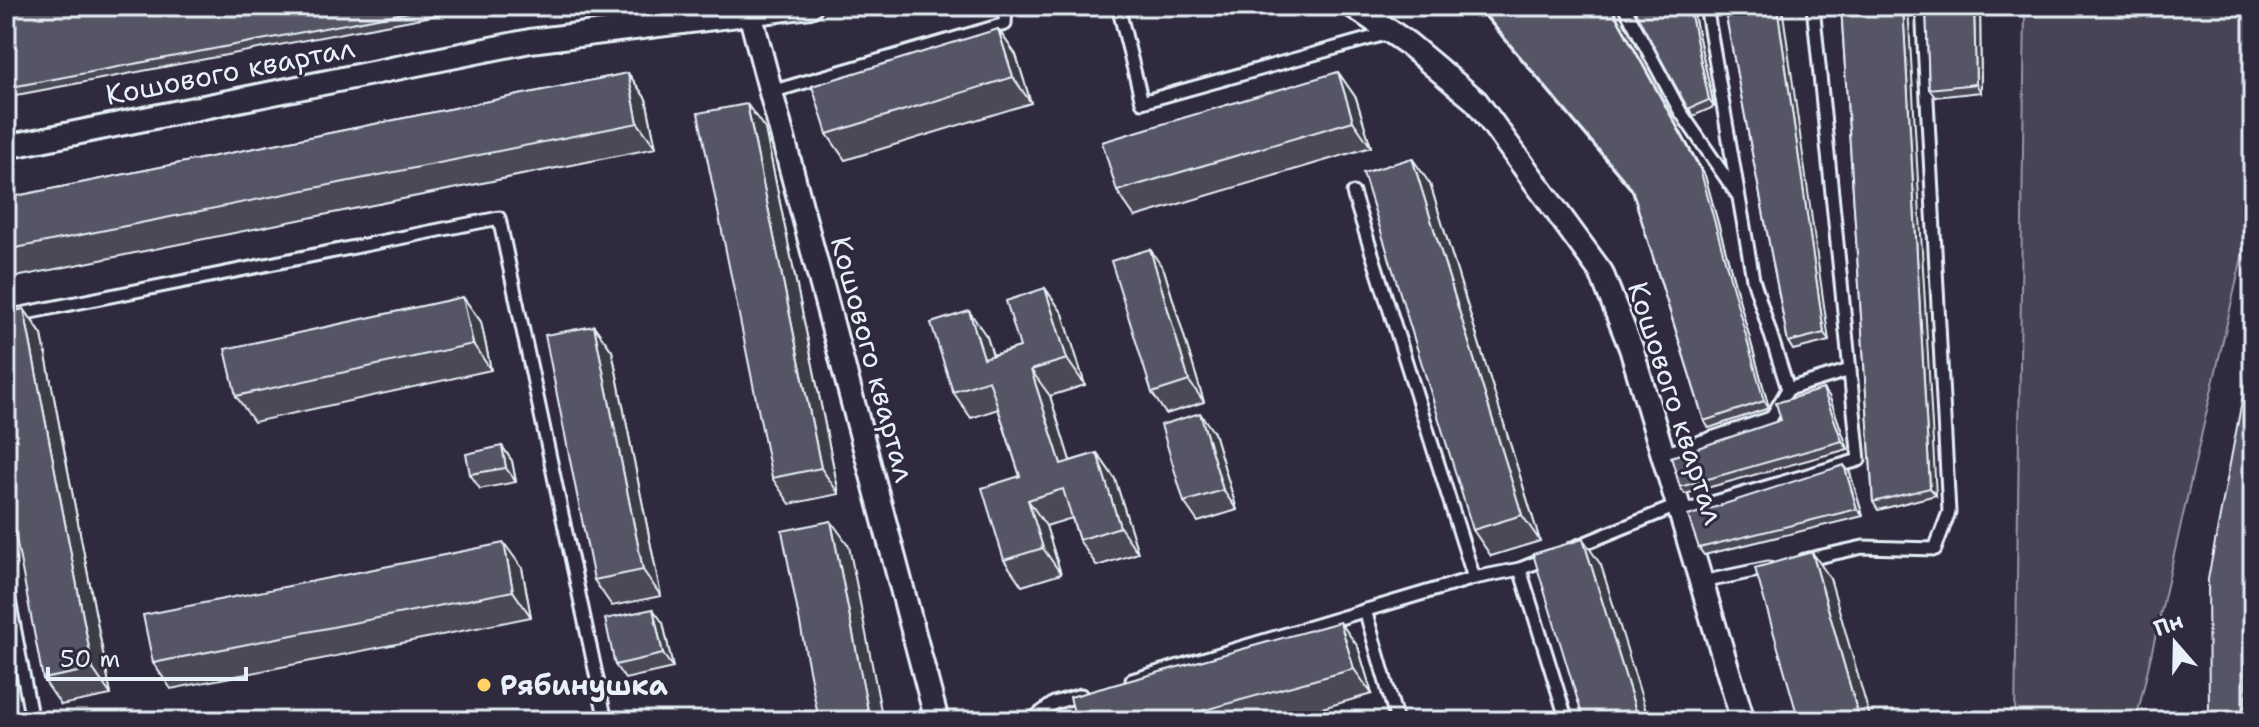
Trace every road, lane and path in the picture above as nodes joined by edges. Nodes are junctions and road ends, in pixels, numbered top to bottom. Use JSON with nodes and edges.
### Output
{"nodes":[{"id":1,"x":809,"y":6,"type":"edge"},
{"id":2,"x":1006,"y":6,"type":"edge"},
{"id":3,"x":1118,"y":6,"type":"edge"},
{"id":4,"x":1353,"y":6,"type":"edge"},
{"id":5,"x":1624,"y":6,"type":"edge"},
{"id":6,"x":1706,"y":6,"type":"edge"},
{"id":7,"x":1813,"y":6,"type":"edge"},
{"id":8,"x":1922,"y":6,"type":"edge"},
{"id":9,"x":750,"y":13,"type":"junction"},
{"id":10,"x":1383,"y":16,"type":"edge"},
{"id":11,"x":771,"y":92,"type":"junction"},
{"id":12,"x":6,"y":147,"type":"edge"},
{"id":13,"x":1353,"y":193,"type":"dead end"},
{"id":14,"x":1739,"y":198,"type":"junction"},
{"id":15,"x":6,"y":317,"type":"edge"},
{"id":16,"x":1850,"y":370,"type":"junction"},
{"id":17,"x":1788,"y":389,"type":"junction"},
{"id":18,"x":1664,"y":454,"type":"junction"},
{"id":19,"x":1680,"y":509,"type":"junction"},
{"id":20,"x":1790,"y":563,"type":"edge"},
{"id":21,"x":1775,"y":566,"type":"edge"},
{"id":22,"x":1520,"y":569,"type":"junction"},
{"id":23,"x":1474,"y":578,"type":"junction"},
{"id":24,"x":1702,"y":582,"type":"junction"},
{"id":25,"x":6,"y":584,"type":"edge"},
{"id":26,"x":1365,"y":610,"type":"junction"},
{"id":27,"x":1113,"y":685,"type":"edge"},
{"id":28,"x":1098,"y":690,"type":"edge"},
{"id":29,"x":32,"y":721,"type":"edge"},
{"id":30,"x":606,"y":721,"type":"edge"},
{"id":31,"x":937,"y":721,"type":"edge"},
{"id":32,"x":1030,"y":721,"type":"edge"},
{"id":33,"x":1397,"y":721,"type":"edge"},
{"id":34,"x":1567,"y":721,"type":"edge"},
{"id":35,"x":1743,"y":721,"type":"edge"}],
"edges":[{"from":1,"to":9,"type":"street","name":"Кошового квартал"},
{"from":2,"to":11,"type":"lane"},
{"from":3,"to":10,"type":"lane"},
{"from":4,"to":10,"type":"street","name":"Кошового квартал"},
{"from":5,"to":14,"type":"lane"},
{"from":6,"to":14,"type":"lane"},
{"from":7,"to":16,"type":"lane"},
{"from":8,"to":20,"type":"lane"},
{"from":9,"to":11,"type":"street","name":"Кошового квартал"},
{"from":9,"to":12,"type":"street","name":"Кошового квартал"},
{"from":10,"to":18,"type":"street","name":"Кошового квартал"},
{"from":11,"to":31,"type":"street","name":"Кошового квартал"},
{"from":13,"to":23,"type":"lane"},
{"from":14,"to":17,"type":"lane"},
{"from":15,"to":30,"type":"lane"},
{"from":16,"to":17,"type":"lane"},
{"from":16,"to":19,"type":"lane"},
{"from":17,"to":18,"type":"lane"},
{"from":18,"to":19,"type":"street","name":"Кошового квартал"},
{"from":19,"to":22,"type":"lane"},
{"from":19,"to":24,"type":"street","name":"Кошового квартал"},
{"from":21,"to":24,"type":"lane"},
{"from":22,"to":23,"type":"lane"},
{"from":22,"to":34,"type":"lane"},
{"from":23,"to":26,"type":"lane"},
{"from":24,"to":35,"type":"street","name":"Кошового квартал"},
{"from":25,"to":29,"type":"lane"},
{"from":26,"to":27,"type":"lane"},
{"from":26,"to":33,"type":"lane"},
{"from":28,"to":32,"type":"lane"}]}
